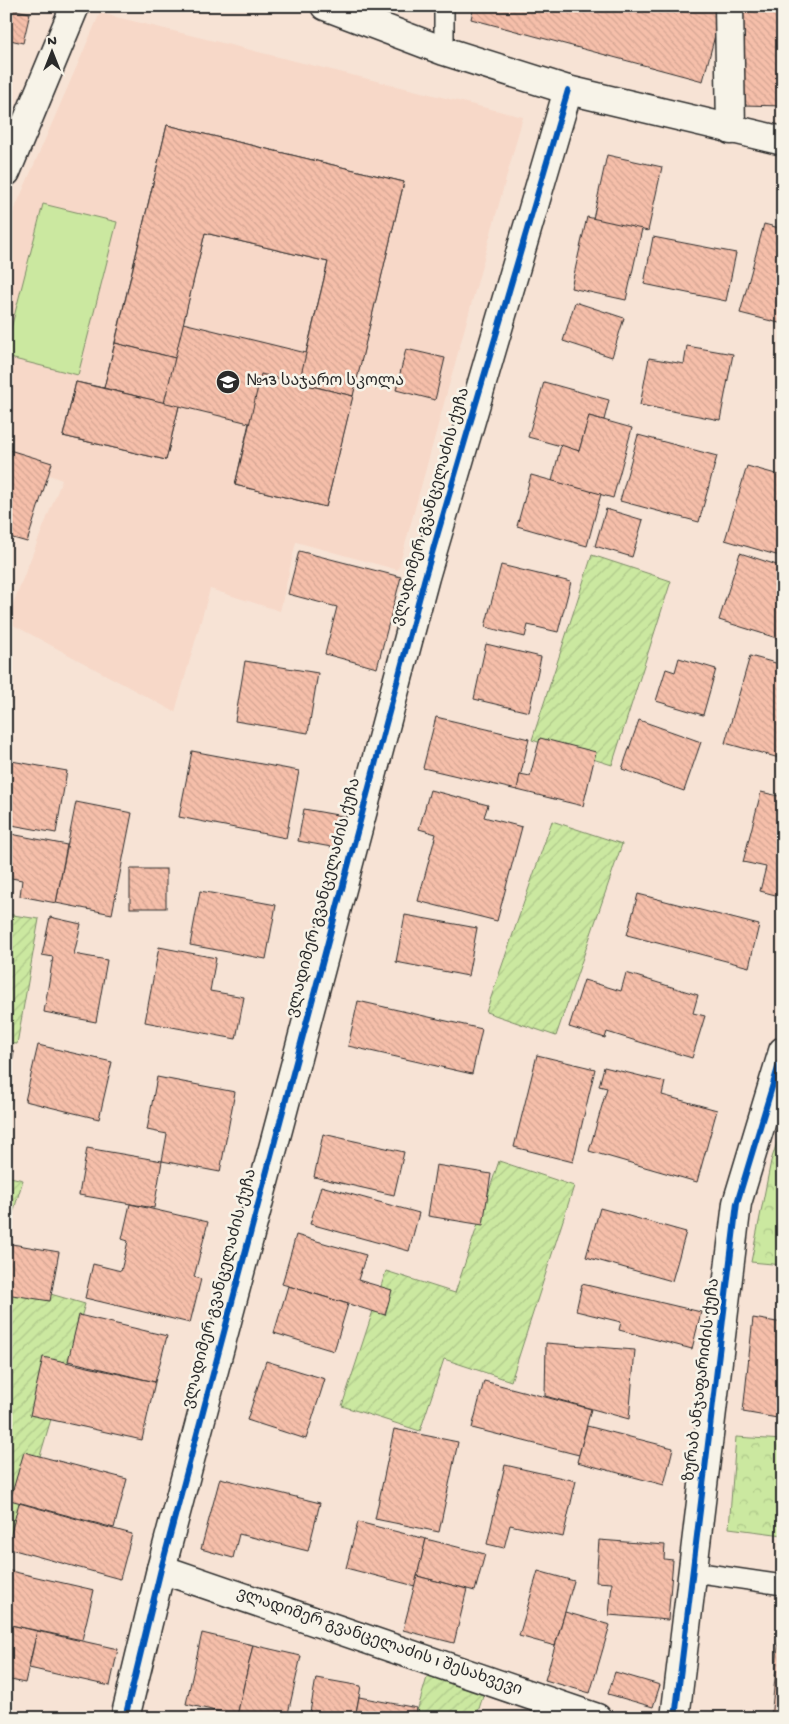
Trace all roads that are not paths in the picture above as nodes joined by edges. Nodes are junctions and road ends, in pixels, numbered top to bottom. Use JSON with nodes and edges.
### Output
{"nodes":[{"id":1,"x":75,"y":6,"type":"edge"},
{"id":2,"x":325,"y":6,"type":"edge"},
{"id":3,"x":444,"y":6,"type":"edge"},
{"id":4,"x":729,"y":6,"type":"edge"},
{"id":5,"x":444,"y":51,"type":"junction"},
{"id":6,"x":568,"y":90,"type":"junction"},
{"id":7,"x":731,"y":130,"type":"junction"},
{"id":8,"x":783,"y":141,"type":"edge"},
{"id":9,"x":6,"y":172,"type":"edge"},
{"id":10,"x":783,"y":1051,"type":"edge"},
{"id":11,"x":160,"y":1569,"type":"junction"},
{"id":12,"x":694,"y":1572,"type":"junction"},
{"id":13,"x":783,"y":1585,"type":"edge"},
{"id":14,"x":125,"y":1718,"type":"edge"},
{"id":15,"x":597,"y":1718,"type":"edge"},
{"id":16,"x":675,"y":1718,"type":"edge"}],
"edges":[{"from":1,"to":9,"type":"street"},
{"from":2,"to":5,"type":"street"},
{"from":3,"to":5,"type":"lane"},
{"from":4,"to":7,"type":"street"},
{"from":5,"to":6,"type":"street"},
{"from":6,"to":7,"type":"street"},
{"from":6,"to":11,"type":"street","name":"ვლადიმერ გვანცელაძის ქუჩა"},
{"from":7,"to":8,"type":"street"},
{"from":10,"to":12,"type":"street","name":"ზურაბ ანჯაფარიძის ქუჩა"},
{"from":11,"to":14,"type":"street","name":"ვლადიმერ გვანცელაძის ქუჩა"},
{"from":11,"to":15,"type":"street","name":"ვლადიმერ გვანცელაძის I შესახვევი"},
{"from":12,"to":13,"type":"lane"},
{"from":12,"to":16,"type":"street","name":"ზურაბ ანჯაფარიძის ქუჩა"}]}
